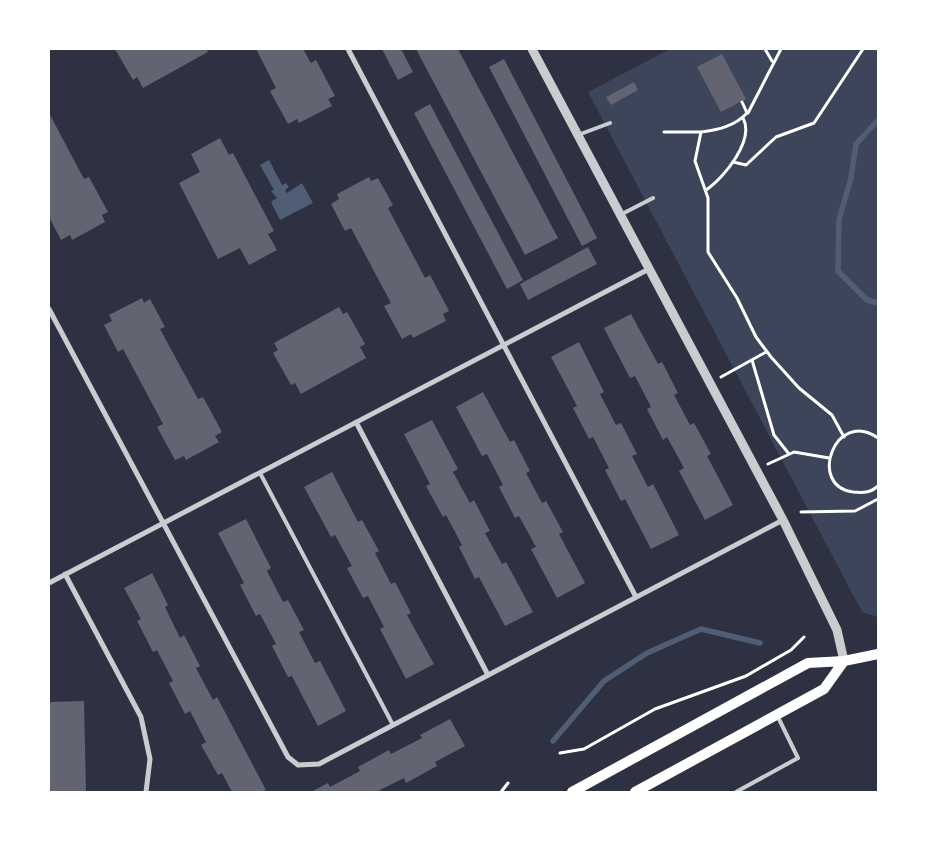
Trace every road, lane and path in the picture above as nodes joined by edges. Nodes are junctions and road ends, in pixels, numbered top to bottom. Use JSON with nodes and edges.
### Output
{"nodes":[{"id":1,"x":348,"y":49,"type":"edge"},
{"id":2,"x":532,"y":49,"type":"edge"},
{"id":3,"x":766,"y":49,"type":"edge"},
{"id":4,"x":781,"y":49,"type":"edge"},
{"id":5,"x":862,"y":49,"type":"edge"},
{"id":6,"x":773,"y":62,"type":"junction"},
{"id":7,"x":742,"y":102,"type":"dead end"},
{"id":8,"x":748,"y":114,"type":"junction"},
{"id":9,"x":743,"y":118,"type":"junction"},
{"id":10,"x":610,"y":123,"type":"dead end"},
{"id":11,"x":664,"y":132,"type":"dead end"},
{"id":12,"x":701,"y":132,"type":"junction"},
{"id":13,"x":578,"y":135,"type":"junction"},
{"id":14,"x":733,"y":162,"type":"junction"},
{"id":15,"x":706,"y":190,"type":"junction"},
{"id":16,"x":653,"y":198,"type":"dead end"},
{"id":17,"x":620,"y":215,"type":"junction"},
{"id":18,"x":649,"y":269,"type":"junction"},
{"id":19,"x":49,"y":309,"type":"edge"},
{"id":20,"x":504,"y":345,"type":"junction"},
{"id":21,"x":766,"y":352,"type":"junction"},
{"id":22,"x":752,"y":360,"type":"junction"},
{"id":23,"x":710,"y":383,"type":"junction"},
{"id":24,"x":356,"y":422,"type":"junction"},
{"id":25,"x":844,"y":437,"type":"junction"},
{"id":26,"x":878,"y":438,"type":"edge"},
{"id":27,"x":789,"y":454,"type":"junction"},
{"id":28,"x":829,"y":458,"type":"junction"},
{"id":29,"x":756,"y":470,"type":"junction"},
{"id":30,"x":260,"y":473,"type":"junction"},
{"id":31,"x":878,"y":486,"type":"edge"},
{"id":32,"x":878,"y":499,"type":"edge"},
{"id":33,"x":801,"y":512,"type":"dead end"},
{"id":34,"x":783,"y":520,"type":"junction"},
{"id":35,"x":163,"y":523,"type":"junction"},
{"id":36,"x":65,"y":574,"type":"junction"},
{"id":37,"x":49,"y":583,"type":"edge"},
{"id":38,"x":636,"y":597,"type":"junction"},
{"id":39,"x":804,"y":638,"type":"dead end"},
{"id":40,"x":878,"y":654,"type":"edge"},
{"id":41,"x":844,"y":661,"type":"junction"},
{"id":42,"x":488,"y":675,"type":"junction"},
{"id":43,"x":776,"y":714,"type":"junction"},
{"id":44,"x":393,"y":725,"type":"junction"},
{"id":45,"x":560,"y":753,"type":"dead end"},
{"id":46,"x":508,"y":783,"type":"dead end"},
{"id":47,"x":146,"y":792,"type":"edge"},
{"id":48,"x":501,"y":792,"type":"edge"},
{"id":49,"x":572,"y":792,"type":"edge"},
{"id":50,"x":635,"y":792,"type":"edge"},
{"id":51,"x":736,"y":792,"type":"edge"}],
"edges":[{"from":1,"to":20,"type":"street"},
{"from":2,"to":13,"type":"street"},
{"from":3,"to":6,"type":"path"},
{"from":4,"to":6,"type":"path"},
{"from":5,"to":14,"type":"path"},
{"from":6,"to":8,"type":"path"},
{"from":7,"to":8,"type":"path"},
{"from":8,"to":9,"type":"path"},
{"from":9,"to":12,"type":"path"},
{"from":9,"to":14,"type":"path"},
{"from":10,"to":13,"type":"lane"},
{"from":11,"to":12,"type":"path"},
{"from":12,"to":15,"type":"path"},
{"from":13,"to":17,"type":"street"},
{"from":14,"to":15,"type":"path"},
{"from":15,"to":21,"type":"path"},
{"from":16,"to":17,"type":"lane"},
{"from":17,"to":18,"type":"street"},
{"from":18,"to":20,"type":"street"},
{"from":18,"to":23,"type":"street"},
{"from":19,"to":35,"type":"street"},
{"from":20,"to":24,"type":"street"},
{"from":20,"to":38,"type":"street"},
{"from":21,"to":22,"type":"path"},
{"from":21,"to":25,"type":"path"},
{"from":22,"to":23,"type":"path"},
{"from":22,"to":27,"type":"path"},
{"from":23,"to":29,"type":"street"},
{"from":24,"to":30,"type":"street"},
{"from":24,"to":42,"type":"street"},
{"from":25,"to":26,"type":"path"},
{"from":25,"to":28,"type":"path"},
{"from":27,"to":28,"type":"path"},
{"from":27,"to":29,"type":"path"},
{"from":28,"to":31,"type":"path"},
{"from":29,"to":34,"type":"street"},
{"from":30,"to":35,"type":"street"},
{"from":30,"to":44,"type":"lane"},
{"from":32,"to":33,"type":"path"},
{"from":34,"to":38,"type":"street"},
{"from":34,"to":41,"type":"street"},
{"from":35,"to":36,"type":"street"},
{"from":35,"to":44,"type":"street"},
{"from":36,"to":37,"type":"street"},
{"from":36,"to":47,"type":"street"},
{"from":38,"to":42,"type":"street"},
{"from":39,"to":45,"type":"path"},
{"from":40,"to":41,"type":"main road"},
{"from":41,"to":43,"type":"main road"},
{"from":41,"to":49,"type":"main road"},
{"from":42,"to":44,"type":"street"},
{"from":43,"to":50,"type":"main road"},
{"from":43,"to":51,"type":"lane"},
{"from":46,"to":48,"type":"path"}]}
